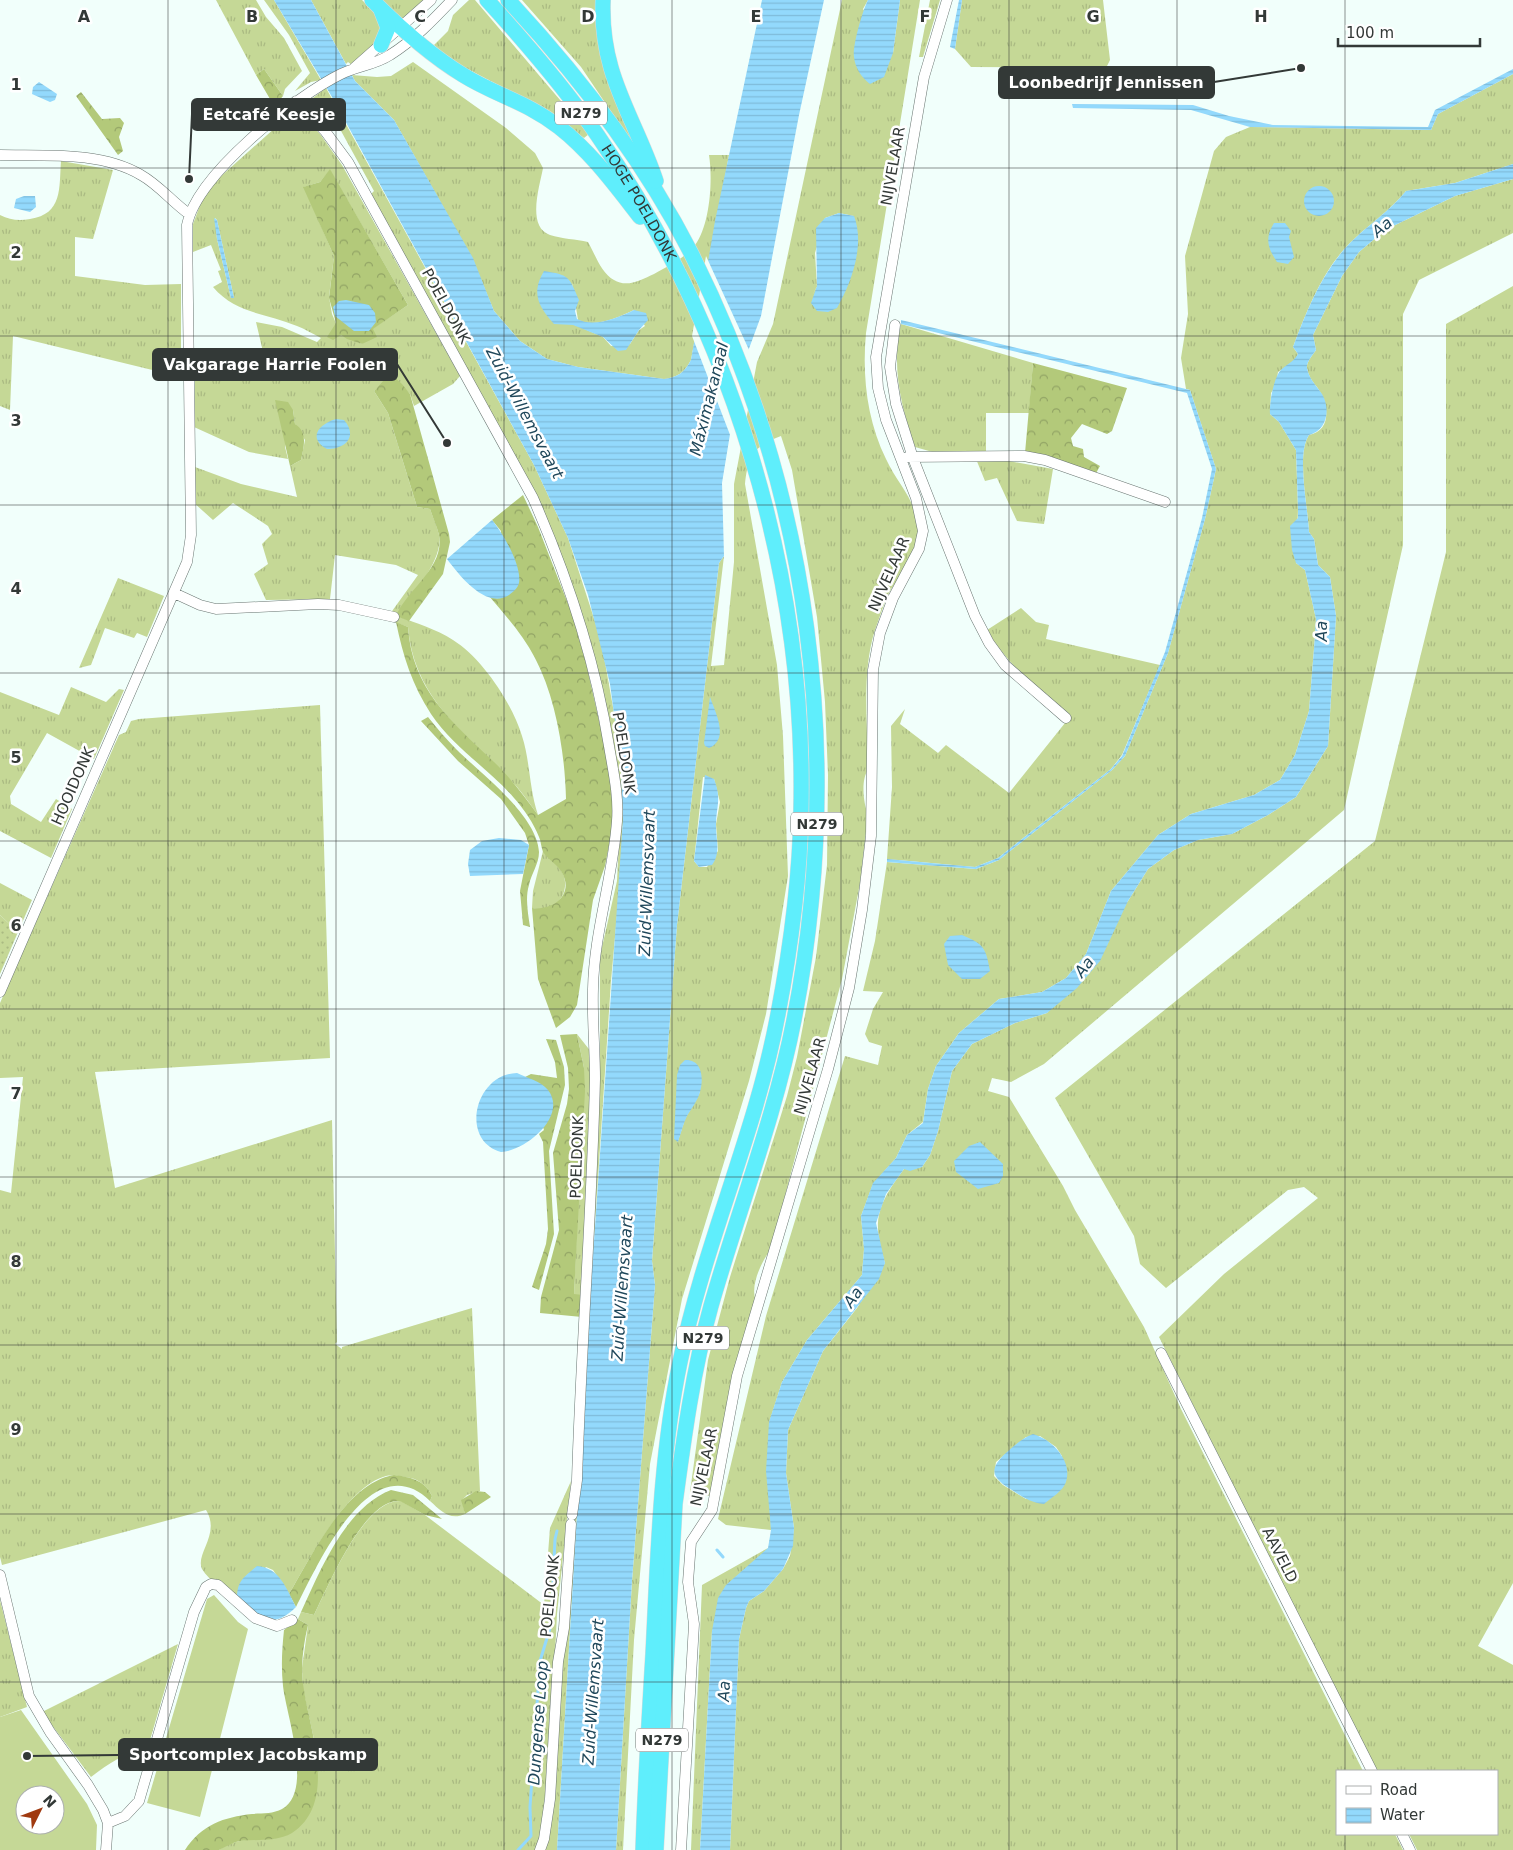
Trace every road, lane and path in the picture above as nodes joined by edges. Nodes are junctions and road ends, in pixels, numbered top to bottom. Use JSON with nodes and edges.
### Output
{"nodes":[{"id":1,"x":431,"y":0,"type":"edge"},
{"id":2,"x":452,"y":0,"type":"edge"},
{"id":3,"x":487,"y":0,"type":"edge"},
{"id":4,"x":508,"y":0,"type":"edge"},
{"id":5,"x":603,"y":0,"type":"edge"},
{"id":6,"x":947,"y":0,"type":"edge"},
{"id":7,"x":375,"y":2,"type":"edge"},
{"id":8,"x":402,"y":27,"type":"junction"},
{"id":9,"x":414,"y":38,"type":"junction"},
{"id":10,"x":381,"y":44,"type":"junction"},
{"id":11,"x":354,"y":69,"type":"junction"},
{"id":12,"x":296,"y":101,"type":"junction"},
{"id":13,"x":0,"y":156,"type":"edge"},
{"id":14,"x":663,"y":204,"type":"junction"},
{"id":15,"x":189,"y":214,"type":"junction"},
{"id":16,"x":660,"y":238,"type":"junction"},
{"id":17,"x":895,"y":325,"type":"dead end"},
{"id":18,"x":899,"y":456,"type":"junction"},
{"id":19,"x":912,"y":458,"type":"junction"},
{"id":20,"x":1165,"y":502,"type":"dead end"},
{"id":21,"x":942,"y":529,"type":"junction"},
{"id":22,"x":923,"y":531,"type":"junction"},
{"id":23,"x":174,"y":593,"type":"junction"},
{"id":24,"x":394,"y":617,"type":"dead end"},
{"id":25,"x":1066,"y":718,"type":"dead end"},
{"id":26,"x":0,"y":992,"type":"edge"},
{"id":27,"x":1161,"y":1352,"type":"dead end"},
{"id":28,"x":0,"y":1575,"type":"edge"},
{"id":29,"x":292,"y":1620,"type":"dead end"},
{"id":30,"x":1371,"y":1770,"type":"edge"},
{"id":31,"x":108,"y":1823,"type":"junction"},
{"id":32,"x":1402,"y":1835,"type":"edge"},
{"id":33,"x":106,"y":1850,"type":"edge"},
{"id":34,"x":540,"y":1850,"type":"edge"},
{"id":35,"x":643,"y":1850,"type":"edge"},
{"id":36,"x":656,"y":1850,"type":"edge"},
{"id":37,"x":681,"y":1850,"type":"edge"},
{"id":38,"x":1410,"y":1850,"type":"edge"}],
"edges":[{"from":1,"to":8,"type":"street"},
{"from":2,"to":9,"type":"street"},
{"from":3,"to":16,"type":"highway","name":"HOGE POELDONK","number":"N279"},
{"from":4,"to":14,"type":"highway","name":"HOGE POELDONK","number":"N279"},
{"from":5,"to":14,"type":"highway","number":"N279"},
{"from":6,"to":18,"type":"street","name":"NIJVELAAR"},
{"from":7,"to":8,"type":"highway","number":"N279"},
{"from":7,"to":10,"type":"highway","number":"N279"},
{"from":8,"to":9,"type":"highway","number":"N279"},
{"from":8,"to":10,"type":"street"},
{"from":9,"to":11,"type":"street"},
{"from":9,"to":16,"type":"highway","number":"N279"},
{"from":10,"to":11,"type":"street"},
{"from":11,"to":12,"type":"street"},
{"from":12,"to":15,"type":"street"},
{"from":12,"to":34,"type":"street","name":"POELDONK"},
{"from":13,"to":15,"type":"street"},
{"from":14,"to":36,"type":"highway","name":"HOGE POELDONK","number":"N279"},
{"from":15,"to":23,"type":"street"},
{"from":16,"to":35,"type":"highway","name":"HOGE POELDONK","number":"N279"},
{"from":17,"to":19,"type":"street"},
{"from":18,"to":19,"type":"street"},
{"from":18,"to":22,"type":"street","name":"NIJVELAAR"},
{"from":19,"to":20,"type":"street"},
{"from":19,"to":21,"type":"street"},
{"from":21,"to":22,"type":"street","name":"NIJVELAAR"},
{"from":21,"to":25,"type":"street"},
{"from":22,"to":37,"type":"street","name":"NIJVELAAR"},
{"from":23,"to":24,"type":"street"},
{"from":23,"to":26,"type":"street","name":"HOOIDONK"},
{"from":27,"to":30,"type":"street","name":"AAVELD"},
{"from":28,"to":31,"type":"street"},
{"from":29,"to":31,"type":"street"},
{"from":31,"to":33,"type":"street"},
{"from":32,"to":38,"type":"street"}]}
